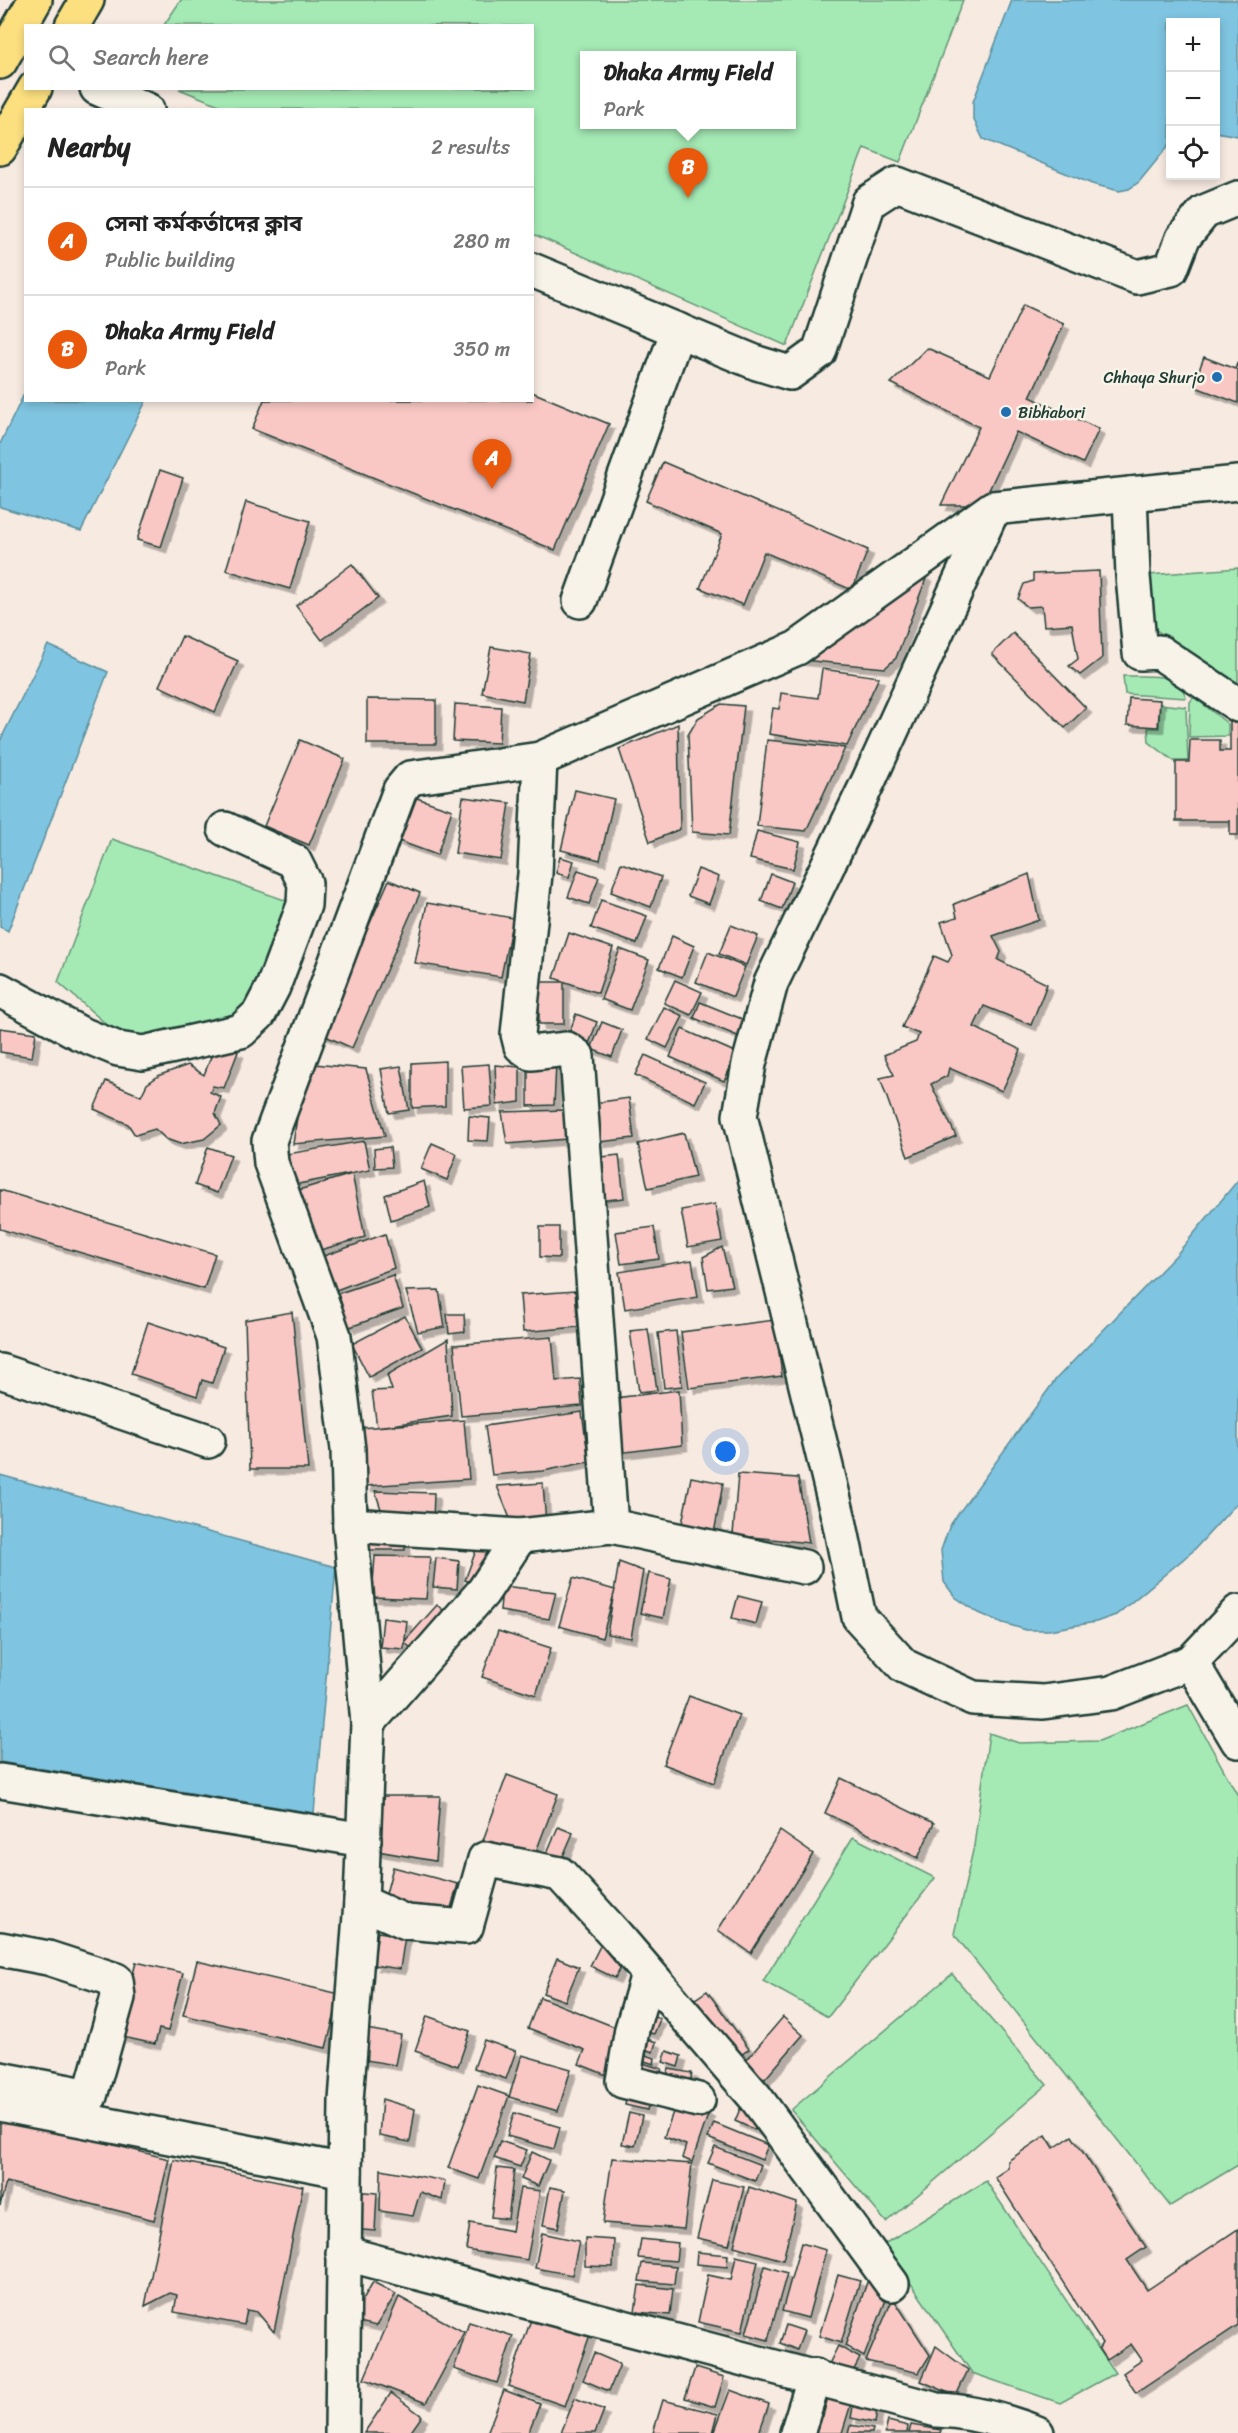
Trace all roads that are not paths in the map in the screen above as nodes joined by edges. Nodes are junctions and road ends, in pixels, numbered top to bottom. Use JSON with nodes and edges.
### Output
{"nodes":[{"id":1,"x":34,"y":0,"type":"edge"},
{"id":2,"x":87,"y":0,"type":"edge"},
{"id":3,"x":73,"y":24,"type":"edge"},
{"id":4,"x":0,"y":62,"type":"edge"},
{"id":5,"x":34,"y":90,"type":"edge"},
{"id":6,"x":101,"y":90,"type":"edge"},
{"id":7,"x":142,"y":108,"type":"edge"},
{"id":8,"x":0,"y":148,"type":"edge"},
{"id":9,"x":1238,"y":198,"type":"edge"},
{"id":10,"x":534,"y":271,"type":"edge"},
{"id":11,"x":678,"y":330,"type":"junction"},
{"id":12,"x":1238,"y":483,"type":"edge"},
{"id":13,"x":1130,"y":494,"type":"junction"},
{"id":14,"x":993,"y":508,"type":"junction"},
{"id":15,"x":580,"y":601,"type":"dead end"},
{"id":16,"x":1238,"y":705,"type":"edge"},
{"id":17,"x":540,"y":759,"type":"junction"},
{"id":18,"x":225,"y":829,"type":"dead end"},
{"id":19,"x":0,"y":990,"type":"edge"},
{"id":20,"x":0,"y":1371,"type":"edge"},
{"id":21,"x":208,"y":1441,"type":"dead end"},
{"id":22,"x":350,"y":1525,"type":"junction"},
{"id":23,"x":610,"y":1526,"type":"junction"},
{"id":24,"x":520,"y":1536,"type":"junction"},
{"id":25,"x":804,"y":1567,"type":"dead end"},
{"id":26,"x":1238,"y":1612,"type":"edge"},
{"id":27,"x":1191,"y":1662,"type":"junction"},
{"id":28,"x":368,"y":1723,"type":"junction"},
{"id":29,"x":1238,"y":1741,"type":"edge"},
{"id":30,"x":0,"y":1781,"type":"edge"},
{"id":31,"x":364,"y":1840,"type":"junction"},
{"id":32,"x":361,"y":1902,"type":"junction"},
{"id":33,"x":0,"y":1949,"type":"edge"},
{"id":34,"x":648,"y":1974,"type":"junction"},
{"id":35,"x":0,"y":2079,"type":"edge"},
{"id":36,"x":698,"y":2100,"type":"dead end"},
{"id":37,"x":0,"y":2104,"type":"edge"},
{"id":38,"x":345,"y":2170,"type":"junction"},
{"id":39,"x":343,"y":2253,"type":"junction"},
{"id":40,"x":892,"y":2283,"type":"dead end"},
{"id":41,"x":815,"y":2376,"type":"junction"},
{"id":42,"x":959,"y":2422,"type":"edge"},
{"id":43,"x":342,"y":2433,"type":"edge"},
{"id":44,"x":797,"y":2433,"type":"edge"},
{"id":45,"x":1037,"y":2433,"type":"edge"}],
"edges":[{"from":1,"to":4,"type":"main road"},
{"from":2,"to":3,"type":"main road"},
{"from":5,"to":8,"type":"main road"},
{"from":6,"to":7,"type":"street"},
{"from":9,"to":11,"type":"street"},
{"from":10,"to":11,"type":"street"},
{"from":11,"to":15,"type":"street"},
{"from":12,"to":13,"type":"street"},
{"from":13,"to":14,"type":"street"},
{"from":13,"to":16,"type":"street"},
{"from":14,"to":17,"type":"street"},
{"from":14,"to":27,"type":"street"},
{"from":17,"to":22,"type":"street"},
{"from":17,"to":23,"type":"street"},
{"from":18,"to":19,"type":"street"},
{"from":20,"to":21,"type":"street"},
{"from":22,"to":24,"type":"street"},
{"from":22,"to":28,"type":"street"},
{"from":23,"to":24,"type":"street"},
{"from":23,"to":25,"type":"street"},
{"from":24,"to":28,"type":"street"},
{"from":26,"to":27,"type":"street"},
{"from":27,"to":29,"type":"street"},
{"from":28,"to":31,"type":"street"},
{"from":30,"to":31,"type":"street"},
{"from":31,"to":32,"type":"street"},
{"from":32,"to":34,"type":"street"},
{"from":32,"to":38,"type":"street"},
{"from":33,"to":35,"type":"street"},
{"from":34,"to":36,"type":"street"},
{"from":34,"to":40,"type":"street"},
{"from":37,"to":38,"type":"street"},
{"from":38,"to":39,"type":"street"},
{"from":39,"to":41,"type":"street"},
{"from":39,"to":43,"type":"street"},
{"from":41,"to":42,"type":"street"},
{"from":41,"to":44,"type":"street"},
{"from":42,"to":45,"type":"street"}]}
